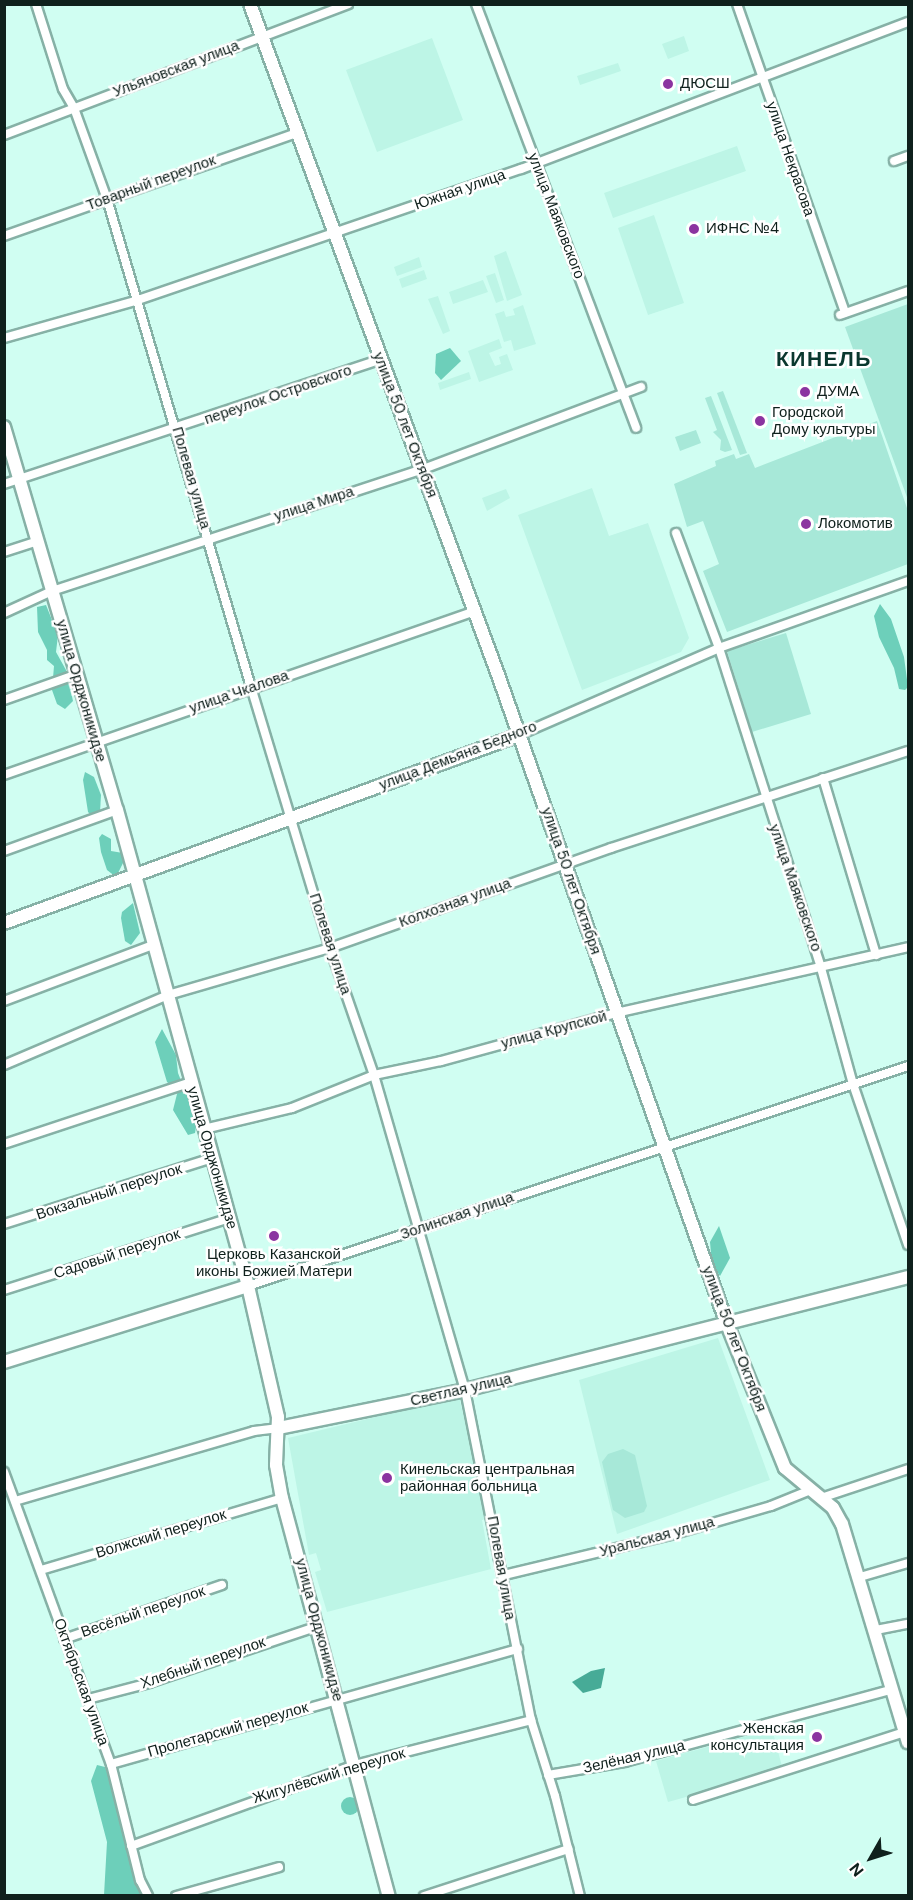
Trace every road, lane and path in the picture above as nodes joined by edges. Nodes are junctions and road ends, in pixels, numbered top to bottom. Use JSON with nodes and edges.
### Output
{"nodes":[{"id":1,"x":36,"y":4,"type":"edge"},
{"id":2,"x":250,"y":4,"type":"edge"},
{"id":3,"x":348,"y":4,"type":"edge"},
{"id":4,"x":476,"y":4,"type":"edge"},
{"id":5,"x":737,"y":4,"type":"edge"},
{"id":6,"x":909,"y":22,"type":"edge"},
{"id":7,"x":262,"y":36,"type":"junction"},
{"id":8,"x":762,"y":79,"type":"junction"},
{"id":9,"x":74,"y":108,"type":"junction"},
{"id":10,"x":299,"y":132,"type":"junction"},
{"id":11,"x":4,"y":135,"type":"edge"},
{"id":12,"x":909,"y":156,"type":"edge"},
{"id":13,"x":894,"y":161,"type":"dead end"},
{"id":14,"x":536,"y":164,"type":"junction"},
{"id":15,"x":107,"y":199,"type":"junction"},
{"id":16,"x":334,"y":232,"type":"junction"},
{"id":17,"x":4,"y":236,"type":"edge"},
{"id":18,"x":909,"y":291,"type":"edge"},
{"id":19,"x":138,"y":300,"type":"junction"},
{"id":20,"x":4,"y":338,"type":"edge"},
{"id":21,"x":380,"y":360,"type":"junction"},
{"id":22,"x":640,"y":387,"type":"dead end"},
{"id":23,"x":623,"y":393,"type":"junction"},
{"id":24,"x":4,"y":427,"type":"edge"},
{"id":25,"x":636,"y":428,"type":"dead end"},
{"id":26,"x":177,"y":430,"type":"junction"},
{"id":27,"x":423,"y":469,"type":"junction"},
{"id":28,"x":19,"y":480,"type":"junction"},
{"id":29,"x":4,"y":484,"type":"edge"},
{"id":30,"x":676,"y":533,"type":"dead end"},
{"id":31,"x":208,"y":539,"type":"junction"},
{"id":32,"x":37,"y":541,"type":"junction"},
{"id":33,"x":4,"y":552,"type":"edge"},
{"id":34,"x":909,"y":581,"type":"edge"},
{"id":35,"x":52,"y":591,"type":"junction"},
{"id":36,"x":474,"y":611,"type":"junction"},
{"id":37,"x":4,"y":613,"type":"edge"},
{"id":38,"x":719,"y":648,"type":"junction"},
{"id":39,"x":75,"y":675,"type":"junction"},
{"id":40,"x":251,"y":687,"type":"junction"},
{"id":41,"x":4,"y":700,"type":"edge"},
{"id":42,"x":519,"y":735,"type":"junction"},
{"id":43,"x":96,"y":742,"type":"junction"},
{"id":44,"x":908,"y":751,"type":"edge"},
{"id":45,"x":4,"y":775,"type":"edge"},
{"id":46,"x":823,"y":778,"type":"junction"},
{"id":47,"x":764,"y":798,"type":"junction"},
{"id":48,"x":117,"y":810,"type":"junction"},
{"id":49,"x":292,"y":819,"type":"junction"},
{"id":50,"x":4,"y":851,"type":"edge"},
{"id":51,"x":565,"y":864,"type":"junction"},
{"id":52,"x":135,"y":875,"type":"junction"},
{"id":53,"x":4,"y":923,"type":"edge"},
{"id":54,"x":153,"y":945,"type":"junction"},
{"id":55,"x":909,"y":947,"type":"edge"},
{"id":56,"x":330,"y":948,"type":"junction"},
{"id":57,"x":876,"y":955,"type":"junction"},
{"id":58,"x":821,"y":968,"type":"junction"},
{"id":59,"x":168,"y":995,"type":"junction"},
{"id":60,"x":4,"y":1001,"type":"edge"},
{"id":61,"x":616,"y":1013,"type":"junction"},
{"id":62,"x":4,"y":1065,"type":"edge"},
{"id":63,"x":909,"y":1066,"type":"edge"},
{"id":64,"x":374,"y":1075,"type":"junction"},
{"id":65,"x":190,"y":1082,"type":"junction"},
{"id":66,"x":853,"y":1084,"type":"junction"},
{"id":67,"x":204,"y":1130,"type":"junction"},
{"id":68,"x":4,"y":1143,"type":"edge"},
{"id":69,"x":663,"y":1147,"type":"junction"},
{"id":70,"x":212,"y":1158,"type":"junction"},
{"id":71,"x":230,"y":1218,"type":"junction"},
{"id":72,"x":4,"y":1224,"type":"edge"},
{"id":73,"x":419,"y":1230,"type":"junction"},
{"id":74,"x":909,"y":1245,"type":"edge"},
{"id":75,"x":909,"y":1277,"type":"edge"},
{"id":76,"x":248,"y":1286,"type":"junction"},
{"id":77,"x":4,"y":1290,"type":"edge"},
{"id":78,"x":727,"y":1324,"type":"junction"},
{"id":79,"x":4,"y":1362,"type":"edge"},
{"id":80,"x":465,"y":1390,"type":"junction"},
{"id":81,"x":279,"y":1428,"type":"junction"},
{"id":82,"x":909,"y":1469,"type":"edge"},
{"id":83,"x":4,"y":1472,"type":"edge"},
{"id":84,"x":808,"y":1491,"type":"junction"},
{"id":85,"x":282,"y":1498,"type":"junction"},
{"id":86,"x":821,"y":1498,"type":"junction"},
{"id":87,"x":15,"y":1501,"type":"junction"},
{"id":88,"x":909,"y":1563,"type":"edge"},
{"id":89,"x":41,"y":1570,"type":"junction"},
{"id":90,"x":504,"y":1575,"type":"junction"},
{"id":91,"x":860,"y":1577,"type":"junction"},
{"id":92,"x":222,"y":1586,"type":"dead end"},
{"id":93,"x":909,"y":1624,"type":"edge"},
{"id":94,"x":318,"y":1626,"type":"junction"},
{"id":95,"x":876,"y":1630,"type":"junction"},
{"id":96,"x":64,"y":1639,"type":"junction"},
{"id":97,"x":518,"y":1649,"type":"junction"},
{"id":98,"x":894,"y":1689,"type":"junction"},
{"id":99,"x":338,"y":1698,"type":"junction"},
{"id":100,"x":88,"y":1699,"type":"junction"},
{"id":101,"x":531,"y":1720,"type":"junction"},
{"id":102,"x":908,"y":1735,"type":"edge"},
{"id":103,"x":111,"y":1764,"type":"junction"},
{"id":104,"x":355,"y":1765,"type":"junction"},
{"id":105,"x":548,"y":1775,"type":"junction"},
{"id":106,"x":693,"y":1800,"type":"dead end"},
{"id":107,"x":131,"y":1846,"type":"junction"},
{"id":108,"x":569,"y":1849,"type":"junction"},
{"id":109,"x":279,"y":1867,"type":"dead end"},
{"id":110,"x":148,"y":1896,"type":"edge"},
{"id":111,"x":176,"y":1896,"type":"edge"},
{"id":112,"x":389,"y":1896,"type":"edge"},
{"id":113,"x":423,"y":1896,"type":"edge"},
{"id":114,"x":580,"y":1896,"type":"edge"}],
"edges":[{"from":1,"to":9,"type":"street","name":"Полевая улица"},
{"from":2,"to":7,"type":"main road","name":"улица 50 лет Октября"},
{"from":3,"to":7,"type":"street","name":"Ульяновская улица"},
{"from":4,"to":14,"type":"street","name":"улица Маяковского"},
{"from":5,"to":8,"type":"street","name":"улица Некрасова"},
{"from":6,"to":8,"type":"street","name":"Южная улица"},
{"from":7,"to":9,"type":"street","name":"Ульяновская улица"},
{"from":7,"to":10,"type":"main road","name":"улица 50 лет Октября"},
{"from":8,"to":14,"type":"street","name":"Южная улица"},
{"from":8,"to":18,"type":"street","name":"улица Некрасова"},
{"from":9,"to":11,"type":"street","name":"Ульяновская улица"},
{"from":9,"to":15,"type":"street","name":"Полевая улица"},
{"from":10,"to":15,"type":"street","name":"Товарный переулок"},
{"from":10,"to":16,"type":"main road","name":"улица 50 лет Октября"},
{"from":12,"to":13,"type":"street"},
{"from":14,"to":16,"type":"street","name":"Южная улица"},
{"from":14,"to":23,"type":"street","name":"улица Маяковского"},
{"from":15,"to":17,"type":"street","name":"Товарный переулок"},
{"from":15,"to":19,"type":"street","name":"Полевая улица"},
{"from":16,"to":19,"type":"street","name":"Южная улица"},
{"from":16,"to":21,"type":"main road","name":"улица 50 лет Октября"},
{"from":19,"to":20,"type":"street","name":"Южная улица"},
{"from":19,"to":26,"type":"street","name":"Полевая улица"},
{"from":21,"to":26,"type":"street","name":"переулок Островского"},
{"from":21,"to":27,"type":"main road","name":"улица 50 лет Октября"},
{"from":22,"to":23,"type":"street","name":"улица Мира"},
{"from":23,"to":25,"type":"street","name":"улица Маяковского"},
{"from":23,"to":27,"type":"street","name":"улица Мира"},
{"from":24,"to":28,"type":"main road","name":"улица Орджоникидзе"},
{"from":26,"to":28,"type":"street","name":"переулок Островского"},
{"from":26,"to":31,"type":"street","name":"Полевая улица"},
{"from":27,"to":31,"type":"street","name":"улица Мира"},
{"from":27,"to":36,"type":"main road","name":"улица 50 лет Октября"},
{"from":28,"to":29,"type":"street","name":"переулок Островского"},
{"from":28,"to":32,"type":"main road","name":"улица Орджоникидзе"},
{"from":30,"to":38,"type":"street","name":"улица Маяковского"},
{"from":31,"to":35,"type":"street","name":"улица Мира"},
{"from":31,"to":40,"type":"street","name":"Полевая улица"},
{"from":32,"to":33,"type":"street"},
{"from":32,"to":35,"type":"main road","name":"улица Орджоникидзе"},
{"from":34,"to":38,"type":"street","name":"улица Демьяна Бедного"},
{"from":35,"to":37,"type":"street","name":"улица Мира"},
{"from":35,"to":39,"type":"main road","name":"улица Орджоникидзе"},
{"from":36,"to":40,"type":"street","name":"улица Чкалова"},
{"from":36,"to":42,"type":"main road","name":"улица 50 лет Октября"},
{"from":38,"to":42,"type":"street","name":"улица Демьяна Бедного"},
{"from":38,"to":47,"type":"street","name":"улица Маяковского"},
{"from":39,"to":41,"type":"street"},
{"from":39,"to":43,"type":"main road","name":"улица Орджоникидзе"},
{"from":40,"to":43,"type":"street","name":"улица Чкалова"},
{"from":40,"to":49,"type":"street","name":"Полевая улица"},
{"from":42,"to":49,"type":"main road","name":"улица Демьяна Бедного"},
{"from":42,"to":51,"type":"main road","name":"улица 50 лет Октября"},
{"from":43,"to":45,"type":"street","name":"улица Чкалова"},
{"from":43,"to":48,"type":"main road","name":"улица Орджоникидзе"},
{"from":44,"to":46,"type":"street","name":"Колхозная улица"},
{"from":46,"to":47,"type":"street","name":"Колхозная улица"},
{"from":46,"to":57,"type":"street"},
{"from":47,"to":51,"type":"street","name":"Колхозная улица"},
{"from":47,"to":58,"type":"street","name":"улица Маяковского"},
{"from":48,"to":50,"type":"street"},
{"from":48,"to":52,"type":"main road","name":"улица Орджоникидзе"},
{"from":49,"to":52,"type":"main road","name":"улица Демьяна Бедного"},
{"from":49,"to":56,"type":"street","name":"Полевая улица"},
{"from":51,"to":56,"type":"street","name":"Колхозная улица"},
{"from":51,"to":61,"type":"main road","name":"улица 50 лет Октября"},
{"from":52,"to":53,"type":"main road","name":"улица Демьяна Бедного"},
{"from":52,"to":54,"type":"main road","name":"улица Орджоникидзе"},
{"from":54,"to":59,"type":"main road","name":"улица Орджоникидзе"},
{"from":54,"to":60,"type":"street"},
{"from":55,"to":57,"type":"street","name":"улица Крупской"},
{"from":56,"to":59,"type":"street","name":"Колхозная улица"},
{"from":56,"to":64,"type":"street","name":"Полевая улица"},
{"from":57,"to":58,"type":"street","name":"улица Крупской"},
{"from":58,"to":61,"type":"street","name":"улица Крупской"},
{"from":58,"to":66,"type":"street","name":"улица Маяковского"},
{"from":59,"to":62,"type":"street","name":"Колхозная улица"},
{"from":59,"to":65,"type":"main road","name":"улица Орджоникидзе"},
{"from":61,"to":64,"type":"street","name":"улица Крупской"},
{"from":61,"to":69,"type":"main road","name":"улица 50 лет Октября"},
{"from":63,"to":66,"type":"street","name":"Золинская улица"},
{"from":64,"to":67,"type":"street","name":"улица Крупской"},
{"from":64,"to":73,"type":"street","name":"Полевая улица"},
{"from":65,"to":67,"type":"main road","name":"улица Орджоникидзе"},
{"from":65,"to":68,"type":"street"},
{"from":66,"to":69,"type":"street","name":"Золинская улица"},
{"from":66,"to":74,"type":"street","name":"улица Маяковского"},
{"from":67,"to":70,"type":"main road","name":"улица Орджоникидзе"},
{"from":69,"to":73,"type":"street","name":"Золинская улица"},
{"from":69,"to":78,"type":"main road","name":"улица 50 лет Октября"},
{"from":70,"to":71,"type":"main road","name":"улица Орджоникидзе"},
{"from":70,"to":72,"type":"street","name":"Вокзальный переулок"},
{"from":71,"to":76,"type":"main road","name":"улица Орджоникидзе"},
{"from":71,"to":77,"type":"street","name":"Садовый переулок"},
{"from":73,"to":76,"type":"street","name":"Золинская улица"},
{"from":73,"to":80,"type":"street","name":"Полевая улица"},
{"from":75,"to":78,"type":"main road","name":"Светлая улица"},
{"from":76,"to":79,"type":"main road","name":"Золинская улица"},
{"from":76,"to":81,"type":"main road","name":"улица Орджоникидзе"},
{"from":78,"to":80,"type":"main road","name":"Светлая улица"},
{"from":78,"to":84,"type":"main road","name":"улица 50 лет Октября"},
{"from":80,"to":81,"type":"main road","name":"Светлая улица"},
{"from":80,"to":90,"type":"street","name":"Полевая улица"},
{"from":81,"to":85,"type":"main road","name":"улица Орджоникидзе"},
{"from":81,"to":87,"type":"street","name":"Светлая улица"},
{"from":82,"to":86,"type":"street"},
{"from":83,"to":87,"type":"street","name":"Октябрьская улица"},
{"from":84,"to":86,"type":"main road","name":"улица 50 лет Октября"},
{"from":84,"to":90,"type":"street","name":"Уральская улица"},
{"from":85,"to":89,"type":"street","name":"Волжский переулок"},
{"from":85,"to":94,"type":"main road","name":"улица Орджоникидзе"},
{"from":86,"to":91,"type":"main road","name":"улица 50 лет Октября"},
{"from":87,"to":89,"type":"street","name":"Октябрьская улица"},
{"from":88,"to":91,"type":"street"},
{"from":89,"to":96,"type":"street","name":"Октябрьская улица"},
{"from":90,"to":97,"type":"street","name":"Полевая улица"},
{"from":91,"to":95,"type":"main road","name":"улица 50 лет Октября"},
{"from":92,"to":96,"type":"street","name":"Весёлый переулок"},
{"from":93,"to":95,"type":"street"},
{"from":94,"to":99,"type":"main road","name":"улица Орджоникидзе"},
{"from":94,"to":100,"type":"street","name":"Хлебный переулок"},
{"from":95,"to":98,"type":"main road","name":"улица 50 лет Октября"},
{"from":96,"to":100,"type":"street","name":"Октябрьская улица"},
{"from":97,"to":99,"type":"street","name":"Пролетарский переулок"},
{"from":97,"to":101,"type":"street","name":"Полевая улица"},
{"from":98,"to":102,"type":"main road","name":"улица 50 лет Октября"},
{"from":98,"to":105,"type":"street","name":"Зелёная улица"},
{"from":99,"to":103,"type":"street","name":"Пролетарский переулок"},
{"from":99,"to":104,"type":"main road","name":"улица Орджоникидзе"},
{"from":100,"to":103,"type":"street","name":"Октябрьская улица"},
{"from":101,"to":104,"type":"street","name":"Жигулёвский переулок"},
{"from":101,"to":105,"type":"street","name":"Полевая улица"},
{"from":102,"to":106,"type":"street"},
{"from":103,"to":107,"type":"street","name":"Октябрьская улица"},
{"from":104,"to":107,"type":"street","name":"Жигулёвский переулок"},
{"from":104,"to":112,"type":"main road","name":"улица Орджоникидзе"},
{"from":105,"to":108,"type":"street","name":"Полевая улица"},
{"from":107,"to":110,"type":"street","name":"Октябрьская улица"},
{"from":108,"to":113,"type":"street"},
{"from":108,"to":114,"type":"street","name":"Полевая улица"},
{"from":109,"to":111,"type":"street"}]}
